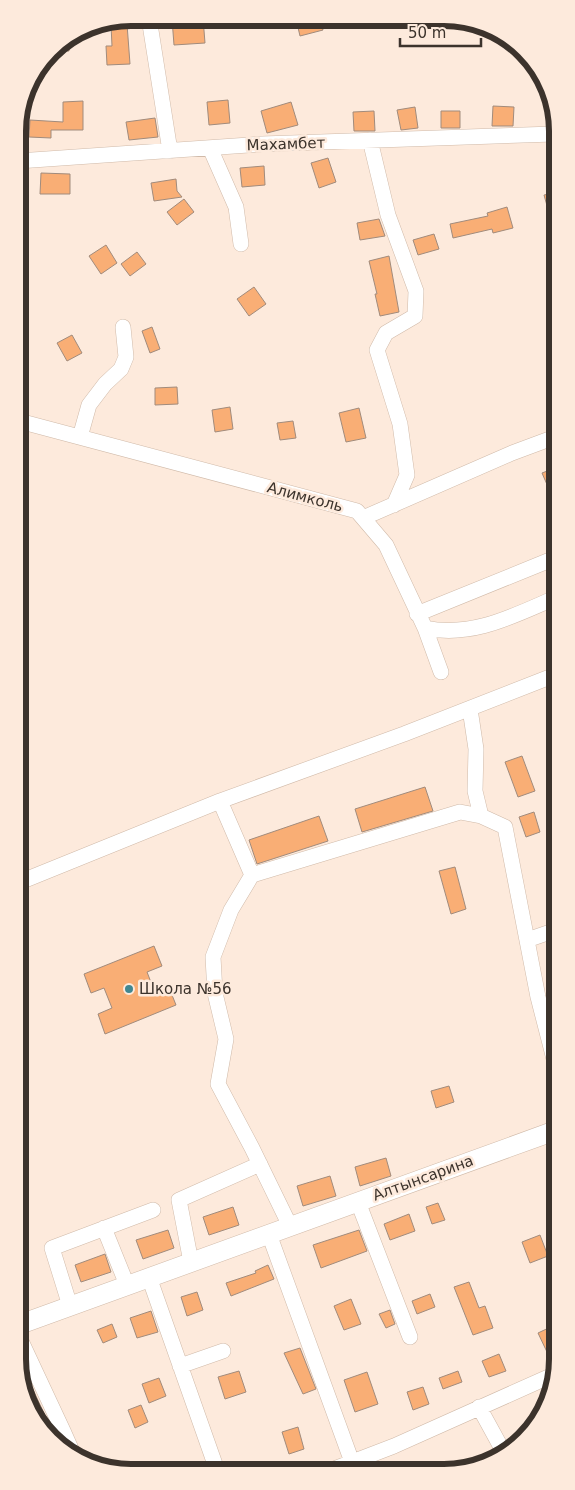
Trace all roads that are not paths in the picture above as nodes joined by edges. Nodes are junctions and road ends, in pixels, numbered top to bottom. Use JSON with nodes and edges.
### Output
{"nodes":[{"id":1,"x":150,"y":26,"type":"edge"},
{"id":2,"x":549,"y":134,"type":"edge"},
{"id":3,"x":370,"y":140,"type":"junction"},
{"id":4,"x":210,"y":148,"type":"junction"},
{"id":5,"x":170,"y":151,"type":"junction"},
{"id":6,"x":26,"y":161,"type":"edge"},
{"id":7,"x":241,"y":244,"type":"dead end"},
{"id":8,"x":123,"y":327,"type":"dead end"},
{"id":9,"x":26,"y":423,"type":"edge"},
{"id":10,"x":80,"y":437,"type":"junction"},
{"id":11,"x":549,"y":439,"type":"edge"},
{"id":12,"x":394,"y":505,"type":"junction"},
{"id":13,"x":363,"y":518,"type":"junction"},
{"id":14,"x":549,"y":560,"type":"edge"},
{"id":15,"x":549,"y":600,"type":"edge"},
{"id":16,"x":417,"y":614,"type":"junction"},
{"id":17,"x":425,"y":628,"type":"junction"},
{"id":18,"x":441,"y":672,"type":"dead end"},
{"id":19,"x":549,"y":677,"type":"edge"},
{"id":20,"x":470,"y":709,"type":"junction"},
{"id":21,"x":220,"y":801,"type":"junction"},
{"id":22,"x":481,"y":816,"type":"junction"},
{"id":23,"x":252,"y":875,"type":"junction"},
{"id":24,"x":26,"y":880,"type":"edge"},
{"id":25,"x":549,"y":932,"type":"edge"},
{"id":26,"x":527,"y":940,"type":"junction"},
{"id":27,"x":549,"y":1029,"type":"edge"},
{"id":28,"x":549,"y":1133,"type":"edge"},
{"id":29,"x":260,"y":1164,"type":"junction"},
{"id":30,"x":358,"y":1202,"type":"junction"},
{"id":31,"x":153,"y":1210,"type":"dead end"},
{"id":32,"x":290,"y":1226,"type":"junction"},
{"id":33,"x":104,"y":1228,"type":"junction"},
{"id":34,"x":269,"y":1234,"type":"junction"},
{"id":35,"x":191,"y":1262,"type":"junction"},
{"id":36,"x":148,"y":1278,"type":"junction"},
{"id":37,"x":127,"y":1285,"type":"junction"},
{"id":38,"x":70,"y":1306,"type":"junction"},
{"id":39,"x":26,"y":1322,"type":"edge"},
{"id":40,"x":410,"y":1337,"type":"dead end"},
{"id":41,"x":223,"y":1351,"type":"dead end"},
{"id":42,"x":26,"y":1354,"type":"edge"},
{"id":43,"x":180,"y":1366,"type":"junction"},
{"id":44,"x":547,"y":1377,"type":"edge"},
{"id":45,"x":480,"y":1407,"type":"junction"},
{"id":46,"x":55,"y":1431,"type":"edge"},
{"id":47,"x":501,"y":1447,"type":"edge"},
{"id":48,"x":352,"y":1462,"type":"junction"},
{"id":49,"x":215,"y":1464,"type":"edge"},
{"id":50,"x":347,"y":1464,"type":"edge"}],
"edges":[{"from":1,"to":5,"type":"street"},
{"from":2,"to":3,"type":"street","name":"Махамбет"},
{"from":3,"to":4,"type":"street","name":"Махамбет"},
{"from":3,"to":12,"type":"street"},
{"from":4,"to":5,"type":"street","name":"Махамбет"},
{"from":4,"to":7,"type":"street"},
{"from":5,"to":6,"type":"street","name":"Махамбет"},
{"from":8,"to":10,"type":"street"},
{"from":9,"to":10,"type":"street","name":"Алимколь"},
{"from":10,"to":13,"type":"street","name":"Алимколь"},
{"from":11,"to":12,"type":"street"},
{"from":12,"to":13,"type":"street"},
{"from":13,"to":16,"type":"street","name":"Алимколь"},
{"from":14,"to":16,"type":"street"},
{"from":15,"to":17,"type":"street"},
{"from":16,"to":17,"type":"street","name":"Алимколь"},
{"from":17,"to":18,"type":"street","name":"Алимколь"},
{"from":19,"to":20,"type":"street"},
{"from":20,"to":21,"type":"street"},
{"from":20,"to":22,"type":"street"},
{"from":21,"to":23,"type":"street"},
{"from":21,"to":24,"type":"street"},
{"from":22,"to":23,"type":"street"},
{"from":22,"to":26,"type":"street"},
{"from":23,"to":29,"type":"street"},
{"from":25,"to":26,"type":"street"},
{"from":26,"to":27,"type":"street"},
{"from":28,"to":30,"type":"main road","name":"Алтынсарина"},
{"from":29,"to":32,"type":"street"},
{"from":29,"to":35,"type":"street"},
{"from":30,"to":32,"type":"main road","name":"Алтынсарина"},
{"from":30,"to":40,"type":"street"},
{"from":31,"to":33,"type":"street"},
{"from":32,"to":34,"type":"main road","name":"Алтынсарина"},
{"from":33,"to":37,"type":"street"},
{"from":33,"to":38,"type":"street"},
{"from":34,"to":35,"type":"main road","name":"Алтынсарина"},
{"from":34,"to":48,"type":"street"},
{"from":35,"to":36,"type":"main road","name":"Алтынсарина"},
{"from":36,"to":37,"type":"main road","name":"Алтынсарина"},
{"from":36,"to":43,"type":"street"},
{"from":37,"to":38,"type":"main road","name":"Алтынсарина"},
{"from":38,"to":39,"type":"main road","name":"Алтынсарина"},
{"from":41,"to":43,"type":"street"},
{"from":42,"to":46,"type":"street"},
{"from":43,"to":49,"type":"street"},
{"from":44,"to":45,"type":"street"},
{"from":45,"to":47,"type":"street"},
{"from":45,"to":48,"type":"street"},
{"from":48,"to":50,"type":"street"}]}
